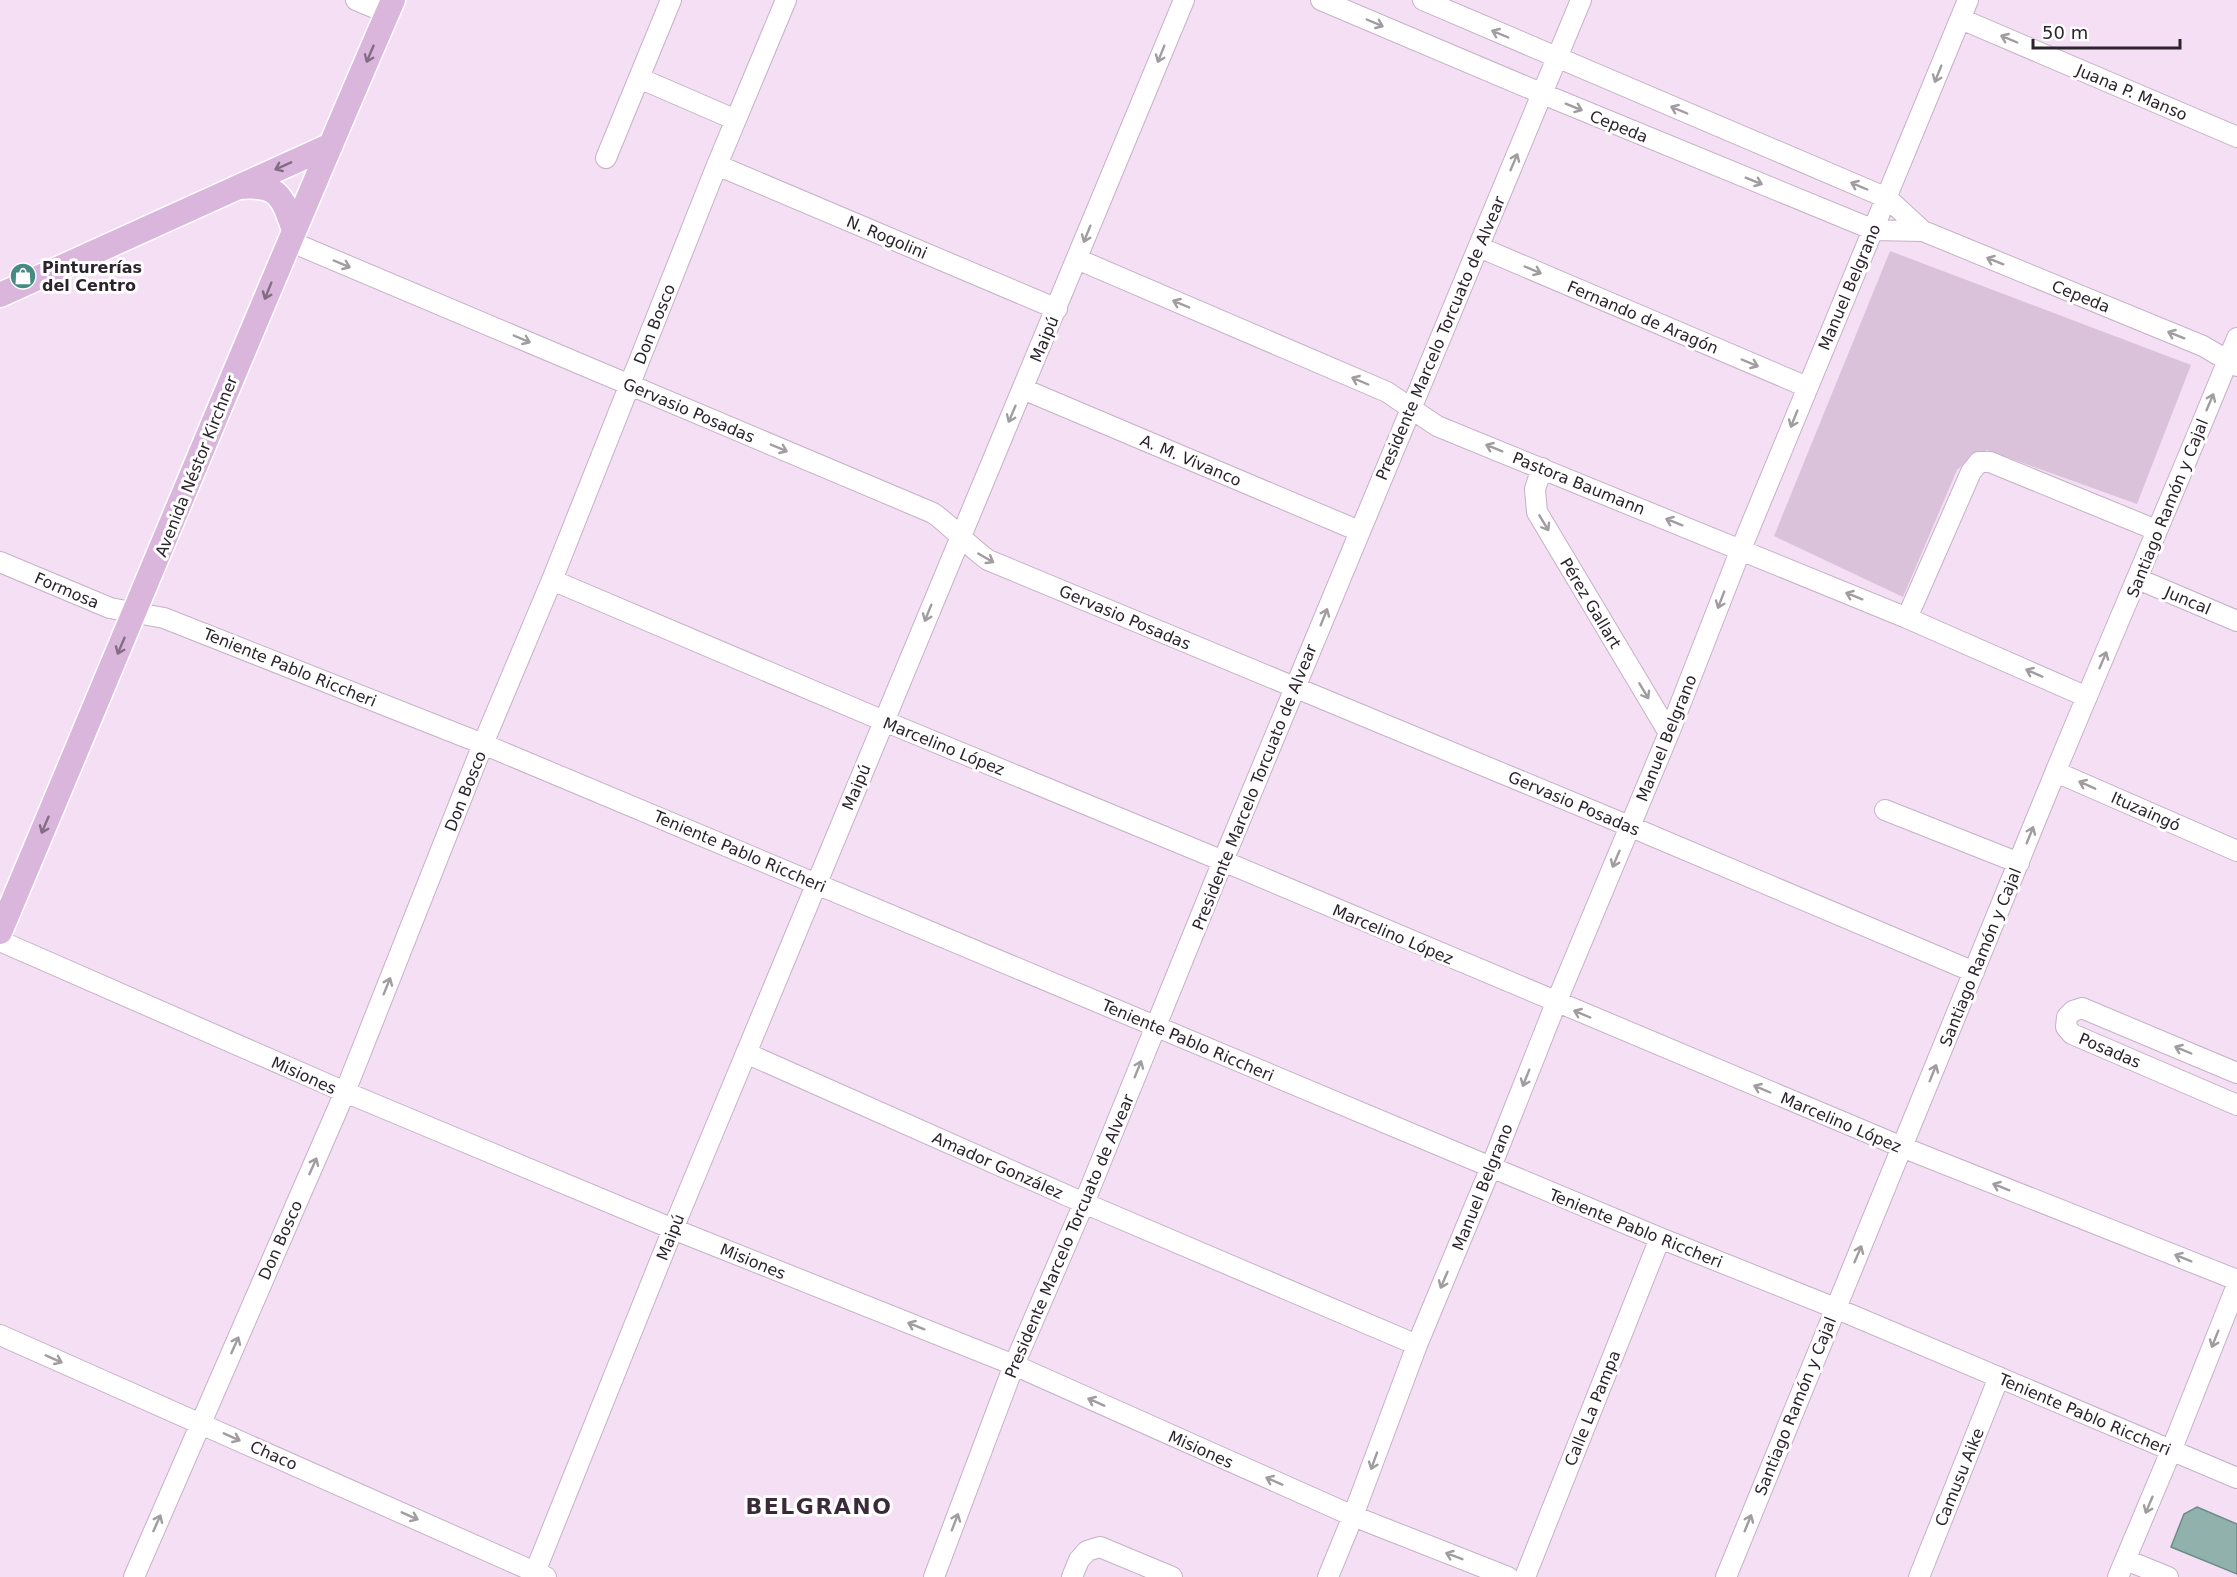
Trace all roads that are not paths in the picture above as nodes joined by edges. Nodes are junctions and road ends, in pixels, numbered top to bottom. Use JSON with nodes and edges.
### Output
{"nodes":[{"id":1,"x":356,"y":0,"type":"edge"},
{"id":2,"x":672,"y":0,"type":"edge"},
{"id":3,"x":786,"y":0,"type":"edge"},
{"id":4,"x":1184,"y":0,"type":"edge"},
{"id":5,"x":1321,"y":0,"type":"edge"},
{"id":6,"x":1422,"y":0,"type":"edge"},
{"id":7,"x":1581,"y":0,"type":"edge"},
{"id":8,"x":1968,"y":0,"type":"edge"},
{"id":9,"x":390,"y":6,"type":"edge"},
{"id":10,"x":1961,"y":19,"type":"junction"},
{"id":11,"x":1556,"y":58,"type":"junction"},
{"id":12,"x":639,"y":78,"type":"junction"},
{"id":13,"x":1543,"y":94,"type":"junction"},
{"id":14,"x":736,"y":120,"type":"junction"},
{"id":15,"x":2237,"y":137,"type":"edge"},
{"id":16,"x":331,"y":145,"type":"junction"},
{"id":17,"x":606,"y":158,"type":"dead end"},
{"id":18,"x":717,"y":165,"type":"junction"},
{"id":19,"x":235,"y":188,"type":"junction"},
{"id":20,"x":1887,"y":198,"type":"junction"},
{"id":21,"x":1874,"y":230,"type":"junction"},
{"id":22,"x":1923,"y":231,"type":"junction"},
{"id":23,"x":291,"y":235,"type":"junction"},
{"id":24,"x":1479,"y":247,"type":"junction"},
{"id":25,"x":1077,"y":259,"type":"junction"},
{"id":26,"x":0,"y":295,"type":"edge"},
{"id":27,"x":1057,"y":309,"type":"junction"},
{"id":28,"x":2237,"y":338,"type":"edge"},
{"id":29,"x":2232,"y":363,"type":"edge"},
{"id":30,"x":630,"y":384,"type":"junction"},
{"id":31,"x":1807,"y":387,"type":"junction"},
{"id":32,"x":1023,"y":389,"type":"junction"},
{"id":33,"x":1411,"y":409,"type":"junction"},
{"id":34,"x":1542,"y":468,"type":"junction"},
{"id":35,"x":2156,"y":530,"type":"junction"},
{"id":36,"x":1359,"y":531,"type":"junction"},
{"id":37,"x":960,"y":537,"type":"junction"},
{"id":38,"x":1740,"y":549,"type":"junction"},
{"id":39,"x":0,"y":562,"type":"edge"},
{"id":40,"x":2138,"y":579,"type":"junction"},
{"id":41,"x":552,"y":580,"type":"junction"},
{"id":42,"x":135,"y":612,"type":"junction"},
{"id":43,"x":1907,"y":618,"type":"junction"},
{"id":44,"x":2237,"y":621,"type":"edge"},
{"id":45,"x":1295,"y":687,"type":"junction"},
{"id":46,"x":2087,"y":697,"type":"junction"},
{"id":47,"x":884,"y":721,"type":"junction"},
{"id":48,"x":1669,"y":733,"type":"junction"},
{"id":49,"x":483,"y":744,"type":"junction"},
{"id":50,"x":2056,"y":772,"type":"junction"},
{"id":51,"x":1885,"y":810,"type":"dead end"},
{"id":52,"x":1629,"y":826,"type":"junction"},
{"id":53,"x":2237,"y":851,"type":"edge"},
{"id":54,"x":1223,"y":861,"type":"junction"},
{"id":55,"x":2019,"y":863,"type":"junction"},
{"id":56,"x":816,"y":883,"type":"junction"},
{"id":57,"x":0,"y":932,"type":"edge"},
{"id":58,"x":0,"y":941,"type":"edge"},
{"id":59,"x":1974,"y":972,"type":"junction"},
{"id":60,"x":1556,"y":1003,"type":"junction"},
{"id":61,"x":1155,"y":1027,"type":"junction"},
{"id":62,"x":746,"y":1053,"type":"junction"},
{"id":63,"x":2237,"y":1073,"type":"edge"},
{"id":64,"x":345,"y":1092,"type":"junction"},
{"id":65,"x":2237,"y":1105,"type":"edge"},
{"id":66,"x":1902,"y":1148,"type":"junction"},
{"id":67,"x":1491,"y":1167,"type":"junction"},
{"id":68,"x":1084,"y":1203,"type":"junction"},
{"id":69,"x":673,"y":1229,"type":"junction"},
{"id":70,"x":1660,"y":1238,"type":"junction"},
{"id":71,"x":2237,"y":1280,"type":"edge"},
{"id":72,"x":2237,"y":1285,"type":"edge"},
{"id":73,"x":1835,"y":1308,"type":"junction"},
{"id":74,"x":0,"y":1335,"type":"edge"},
{"id":75,"x":1417,"y":1345,"type":"junction"},
{"id":76,"x":1014,"y":1365,"type":"junction"},
{"id":77,"x":1999,"y":1377,"type":"junction"},
{"id":78,"x":201,"y":1423,"type":"junction"},
{"id":79,"x":2171,"y":1451,"type":"junction"},
{"id":80,"x":2237,"y":1478,"type":"edge"},
{"id":81,"x":1353,"y":1516,"type":"junction"},
{"id":82,"x":2122,"y":1568,"type":"edge"},
{"id":83,"x":538,"y":1575,"type":"edge"},
{"id":84,"x":134,"y":1577,"type":"edge"},
{"id":85,"x":934,"y":1577,"type":"edge"},
{"id":86,"x":1072,"y":1577,"type":"edge"},
{"id":87,"x":1172,"y":1577,"type":"edge"},
{"id":88,"x":1328,"y":1577,"type":"edge"},
{"id":89,"x":1508,"y":1577,"type":"edge"},
{"id":90,"x":1525,"y":1577,"type":"edge"},
{"id":91,"x":1726,"y":1577,"type":"edge"},
{"id":92,"x":1919,"y":1577,"type":"edge"},
{"id":93,"x":2168,"y":1577,"type":"edge"}],
"edges":[{"from":1,"to":9,"type":"street"},
{"from":2,"to":12,"type":"street"},
{"from":3,"to":14,"type":"street","name":"Don Bosco"},
{"from":4,"to":25,"type":"street","name":"Maipú","one_way":true},
{"from":5,"to":13,"type":"street","name":"Cepeda","one_way":true},
{"from":11,"to":6,"type":"street","name":"Cepeda","one_way":true},
{"from":7,"to":11,"type":"street","name":"Presidente Marcelo Torcuato de Alvear"},
{"from":8,"to":10,"type":"street","name":"Manuel Belgrano"},
{"from":9,"to":16,"type":"main road","name":"Avenida Néstor Kirchner","one_way":true},
{"from":15,"to":10,"type":"street","name":"Juana P. Manso","one_way":true},
{"from":10,"to":20,"type":"street","name":"Manuel Belgrano","one_way":true},
{"from":11,"to":13,"type":"street","name":"Presidente Marcelo Torcuato de Alvear"},
{"from":20,"to":11,"type":"street","name":"Cepeda","one_way":true},
{"from":12,"to":14,"type":"street"},
{"from":12,"to":17,"type":"street"},
{"from":13,"to":21,"type":"street","name":"Cepeda","one_way":true},
{"from":24,"to":13,"type":"street","name":"Presidente Marcelo Torcuato de Alvear","one_way":true},
{"from":14,"to":18,"type":"street","name":"Don Bosco"},
{"from":16,"to":19,"type":"main road","one_way":true},
{"from":16,"to":23,"type":"main road","name":"Avenida Néstor Kirchner"},
{"from":18,"to":27,"type":"street","name":"N. Rogolini"},
{"from":18,"to":30,"type":"street","name":"Don Bosco"},
{"from":19,"to":23,"type":"main road"},
{"from":19,"to":26,"type":"main road"},
{"from":20,"to":21,"type":"street","name":"Manuel Belgrano"},
{"from":20,"to":22,"type":"street","name":"Cepeda"},
{"from":21,"to":22,"type":"street","name":"Cepeda"},
{"from":21,"to":31,"type":"street","name":"Manuel Belgrano"},
{"from":29,"to":22,"type":"street","name":"Cepeda","one_way":true},
{"from":23,"to":30,"type":"street","name":"Gervasio Posadas","one_way":true},
{"from":23,"to":42,"type":"main road","name":"Avenida Néstor Kirchner","one_way":true},
{"from":24,"to":31,"type":"street","name":"Fernando de Aragón","one_way":true},
{"from":24,"to":33,"type":"street","name":"Presidente Marcelo Torcuato de Alvear"},
{"from":25,"to":27,"type":"street","name":"Maipú"},
{"from":33,"to":25,"type":"street","name":"Pastora Baumann","one_way":true},
{"from":27,"to":32,"type":"street","name":"Maipú"},
{"from":28,"to":29,"type":"street","name":"Santiago Ramón y Cajal"},
{"from":35,"to":29,"type":"street","name":"Santiago Ramón y Cajal","one_way":true},
{"from":30,"to":37,"type":"street","name":"Gervasio Posadas","one_way":true},
{"from":30,"to":41,"type":"street","name":"Don Bosco"},
{"from":31,"to":38,"type":"street","name":"Manuel Belgrano","one_way":true},
{"from":32,"to":36,"type":"street","name":"A. M. Vivanco"},
{"from":32,"to":37,"type":"street","name":"Maipú","one_way":true},
{"from":34,"to":33,"type":"street","name":"Pastora Baumann","one_way":true},
{"from":33,"to":36,"type":"street","name":"Presidente Marcelo Torcuato de Alvear"},
{"from":38,"to":34,"type":"street","name":"Pastora Baumann","one_way":true},
{"from":34,"to":48,"type":"street","name":"Pérez Gallart","one_way":true},
{"from":35,"to":40,"type":"street","name":"Santiago Ramón y Cajal"},
{"from":35,"to":43,"type":"street"},
{"from":45,"to":36,"type":"street","name":"Presidente Marcelo Torcuato de Alvear","one_way":true},
{"from":37,"to":45,"type":"street","name":"Gervasio Posadas","one_way":true},
{"from":37,"to":47,"type":"street","name":"Maipú","one_way":true},
{"from":43,"to":38,"type":"street","name":"Pastora Baumann","one_way":true},
{"from":38,"to":48,"type":"street","name":"Manuel Belgrano","one_way":true},
{"from":39,"to":42,"type":"street","name":"Formosa"},
{"from":40,"to":44,"type":"street","name":"Juncal"},
{"from":46,"to":40,"type":"street","name":"Santiago Ramón y Cajal","one_way":true},
{"from":41,"to":47,"type":"street","name":"Marcelino López"},
{"from":41,"to":49,"type":"street","name":"Don Bosco"},
{"from":42,"to":49,"type":"street","name":"Teniente Pablo Riccheri"},
{"from":42,"to":57,"type":"main road","name":"Avenida Néstor Kirchner","one_way":true},
{"from":46,"to":43,"type":"street","name":"Pastora Baumann","one_way":true},
{"from":45,"to":52,"type":"street","name":"Gervasio Posadas"},
{"from":45,"to":54,"type":"street","name":"Presidente Marcelo Torcuato de Alvear"},
{"from":46,"to":50,"type":"street","name":"Santiago Ramón y Cajal"},
{"from":47,"to":54,"type":"street","name":"Marcelino López"},
{"from":47,"to":56,"type":"street","name":"Maipú"},
{"from":48,"to":52,"type":"street","name":"Manuel Belgrano"},
{"from":49,"to":56,"type":"street","name":"Teniente Pablo Riccheri"},
{"from":64,"to":49,"type":"street","name":"Don Bosco","one_way":true},
{"from":53,"to":50,"type":"street","name":"Ituzaingó","one_way":true},
{"from":55,"to":50,"type":"street","name":"Santiago Ramón y Cajal","one_way":true},
{"from":51,"to":55,"type":"street"},
{"from":52,"to":59,"type":"street","name":"Gervasio Posadas"},
{"from":52,"to":60,"type":"street","name":"Manuel Belgrano","one_way":true},
{"from":54,"to":60,"type":"street","name":"Marcelino López"},
{"from":54,"to":61,"type":"street","name":"Presidente Marcelo Torcuato de Alvear"},
{"from":55,"to":59,"type":"street","name":"Santiago Ramón y Cajal"},
{"from":56,"to":61,"type":"street","name":"Teniente Pablo Riccheri"},
{"from":56,"to":62,"type":"street","name":"Maipú"},
{"from":58,"to":64,"type":"street","name":"Misiones"},
{"from":66,"to":59,"type":"street","name":"Santiago Ramón y Cajal","one_way":true},
{"from":66,"to":60,"type":"street","name":"Marcelino López","one_way":true},
{"from":60,"to":67,"type":"street","name":"Manuel Belgrano","one_way":true},
{"from":61,"to":67,"type":"street","name":"Teniente Pablo Riccheri"},
{"from":68,"to":61,"type":"street","name":"Presidente Marcelo Torcuato de Alvear","one_way":true},
{"from":62,"to":68,"type":"street","name":"Amador González"},
{"from":62,"to":69,"type":"street","name":"Maipú"},
{"from":63,"to":65,"type":"street","name":"Posadas","one_way":true},
{"from":64,"to":69,"type":"street","name":"Misiones"},
{"from":78,"to":64,"type":"street","name":"Don Bosco","one_way":true},
{"from":71,"to":66,"type":"street","name":"Marcelino López","one_way":true},
{"from":73,"to":66,"type":"street","name":"Santiago Ramón y Cajal","one_way":true},
{"from":67,"to":70,"type":"street","name":"Teniente Pablo Riccheri"},
{"from":67,"to":75,"type":"street","name":"Manuel Belgrano","one_way":true},
{"from":68,"to":75,"type":"street","name":"Amador González"},
{"from":68,"to":76,"type":"street","name":"Presidente Marcelo Torcuato de Alvear"},
{"from":76,"to":69,"type":"street","name":"Misiones","one_way":true},
{"from":69,"to":83,"type":"street","name":"Maipú"},
{"from":70,"to":73,"type":"street","name":"Teniente Pablo Riccheri"},
{"from":70,"to":90,"type":"street","name":"Calle La Pampa"},
{"from":72,"to":79,"type":"street","one_way":true},
{"from":73,"to":77,"type":"street","name":"Teniente Pablo Riccheri"},
{"from":91,"to":73,"type":"street","name":"Santiago Ramón y Cajal","one_way":true},
{"from":74,"to":78,"type":"street","name":"Chaco","one_way":true},
{"from":75,"to":81,"type":"street","name":"Manuel Belgrano","one_way":true},
{"from":81,"to":76,"type":"street","name":"Misiones","one_way":true},
{"from":85,"to":76,"type":"street","name":"Presidente Marcelo Torcuato de Alvear","one_way":true},
{"from":77,"to":79,"type":"street","name":"Teniente Pablo Riccheri"},
{"from":77,"to":92,"type":"street","name":"Camusu Aike"},
{"from":78,"to":83,"type":"street","name":"Chaco","one_way":true},
{"from":84,"to":78,"type":"street","name":"Don Bosco","one_way":true},
{"from":79,"to":80,"type":"street","name":"Teniente Pablo Riccheri"},
{"from":79,"to":82,"type":"street","one_way":true},
{"from":81,"to":88,"type":"street","name":"Manuel Belgrano"},
{"from":89,"to":81,"type":"street","name":"Misiones","one_way":true},
{"from":82,"to":93,"type":"street"},
{"from":86,"to":87,"type":"street"}]}
